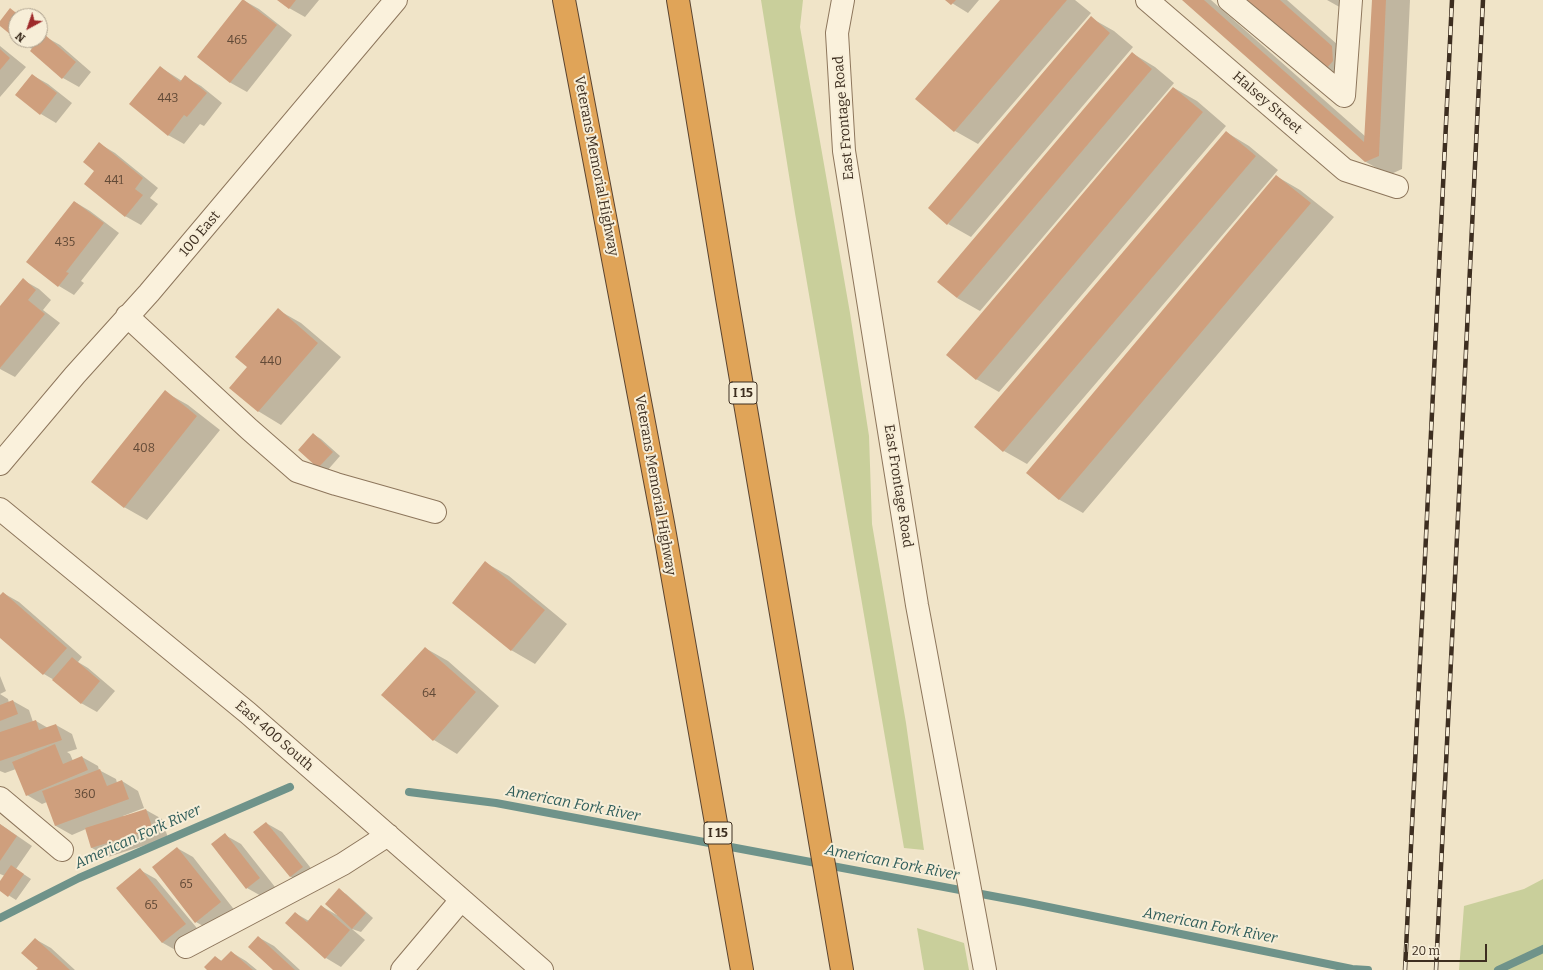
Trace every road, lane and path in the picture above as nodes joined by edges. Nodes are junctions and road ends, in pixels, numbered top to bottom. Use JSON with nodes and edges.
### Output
{"nodes":[{"id":1,"x":396,"y":0,"type":"edge"},
{"id":2,"x":564,"y":0,"type":"edge"},
{"id":3,"x":678,"y":0,"type":"edge"},
{"id":4,"x":843,"y":0,"type":"edge"},
{"id":5,"x":1147,"y":0,"type":"edge"},
{"id":6,"x":1229,"y":0,"type":"edge"},
{"id":7,"x":1351,"y":0,"type":"edge"},
{"id":8,"x":1396,"y":187,"type":"dead end"},
{"id":9,"x":127,"y":316,"type":"junction"},
{"id":10,"x":0,"y":464,"type":"edge"},
{"id":11,"x":0,"y":509,"type":"edge"},
{"id":12,"x":435,"y":512,"type":"dead end"},
{"id":13,"x":0,"y":798,"type":"edge"},
{"id":14,"x":388,"y":835,"type":"junction"},
{"id":15,"x":62,"y":850,"type":"dead end"},
{"id":16,"x":461,"y":900,"type":"junction"},
{"id":17,"x":186,"y":947,"type":"dead end"},
{"id":18,"x":983,"y":960,"type":"edge"},
{"id":19,"x":402,"y":970,"type":"edge"},
{"id":20,"x":542,"y":970,"type":"edge"},
{"id":21,"x":742,"y":970,"type":"edge"},
{"id":22,"x":842,"y":970,"type":"edge"}],
"edges":[{"from":1,"to":9,"type":"street","name":"100 East"},
{"from":2,"to":21,"type":"highway","name":"Veterans Memorial Highway","number":"I 15"},
{"from":3,"to":22,"type":"highway","number":"I 15"},
{"from":4,"to":18,"type":"street","name":"East Frontage Road"},
{"from":5,"to":8,"type":"street","name":"Halsey Street"},
{"from":6,"to":7,"type":"street"},
{"from":9,"to":10,"type":"street","name":"100 East"},
{"from":9,"to":12,"type":"street"},
{"from":11,"to":14,"type":"street","name":"East 400 South"},
{"from":13,"to":15,"type":"street"},
{"from":14,"to":16,"type":"street","name":"East 400 South"},
{"from":14,"to":17,"type":"street"},
{"from":16,"to":19,"type":"street"},
{"from":16,"to":20,"type":"street","name":"East 400 South"}]}
